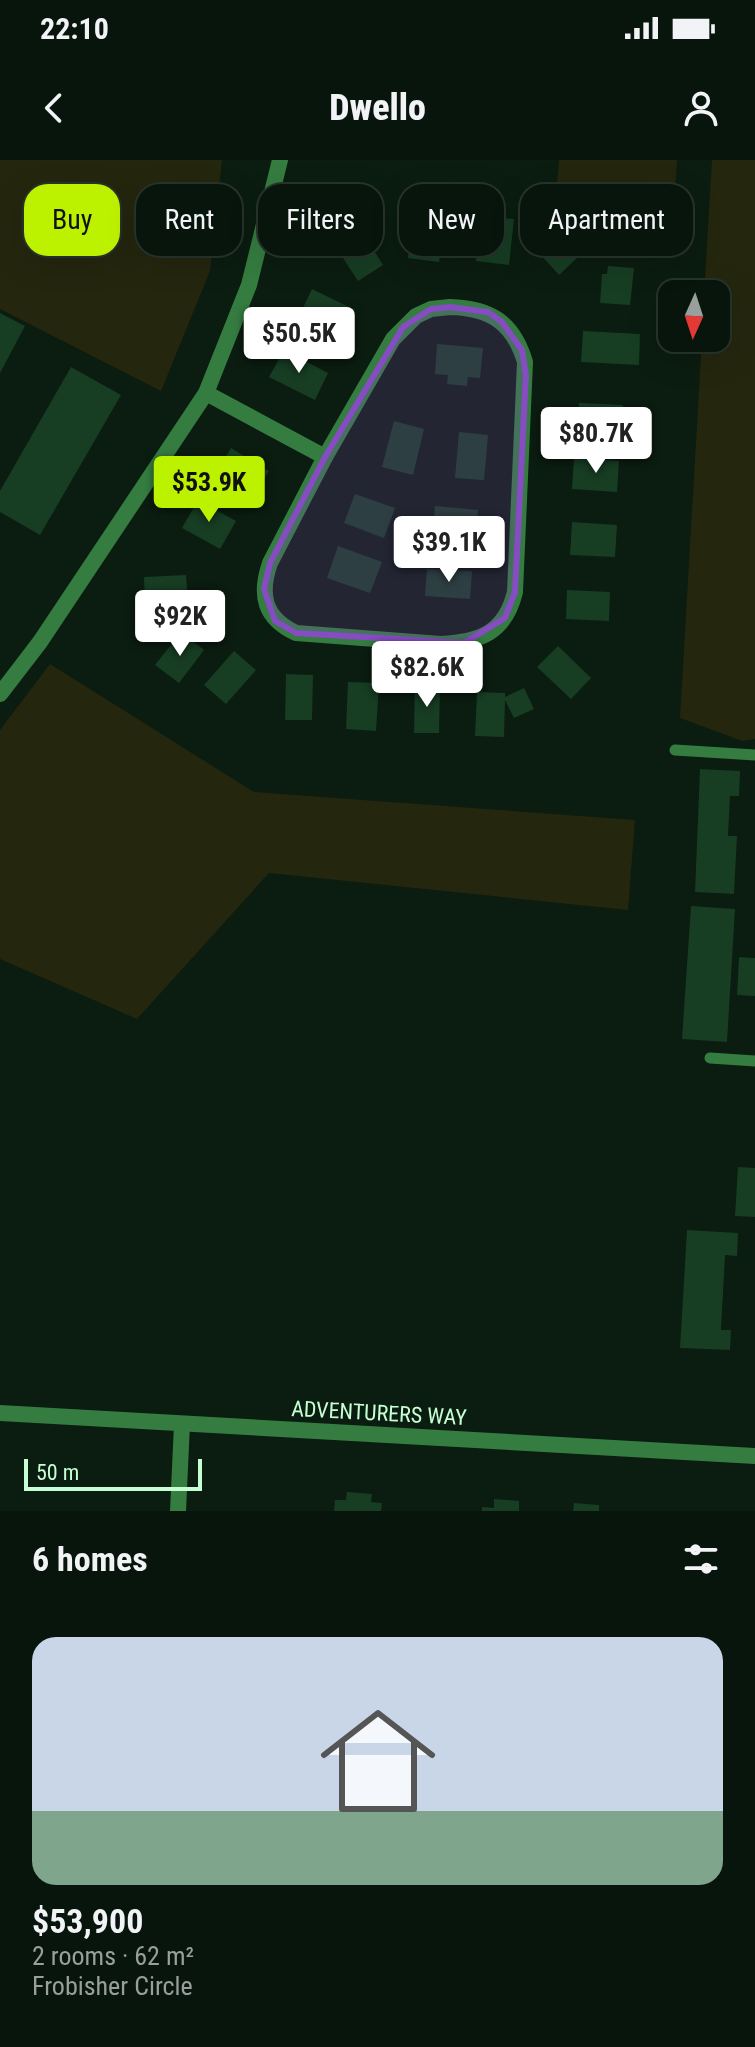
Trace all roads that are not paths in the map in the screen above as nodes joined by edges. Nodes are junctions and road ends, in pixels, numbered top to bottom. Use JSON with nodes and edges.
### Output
{"nodes":[{"id":1,"x":280,"y":160,"type":"edge"},
{"id":2,"x":206,"y":393,"type":"junction"},
{"id":3,"x":325,"y":457,"type":"junction"},
{"id":4,"x":0,"y":694,"type":"edge"},
{"id":5,"x":675,"y":750,"type":"dead end"},
{"id":6,"x":755,"y":755,"type":"edge"},
{"id":7,"x":710,"y":1058,"type":"dead end"},
{"id":8,"x":755,"y":1061,"type":"edge"},
{"id":9,"x":0,"y":1413,"type":"edge"},
{"id":10,"x":182,"y":1424,"type":"junction"},
{"id":11,"x":755,"y":1456,"type":"edge"},
{"id":12,"x":178,"y":1511,"type":"edge"}],
"edges":[{"from":1,"to":2,"type":"street"},
{"from":2,"to":3,"type":"street"},
{"from":2,"to":4,"type":"street"},
{"from":3,"to":3,"type":"street"},
{"from":5,"to":6,"type":"lane"},
{"from":7,"to":8,"type":"lane"},
{"from":9,"to":10,"type":"street","name":"ADVENTURERS WAY"},
{"from":10,"to":11,"type":"street","name":"ADVENTURERS WAY"},
{"from":10,"to":12,"type":"street"}]}
